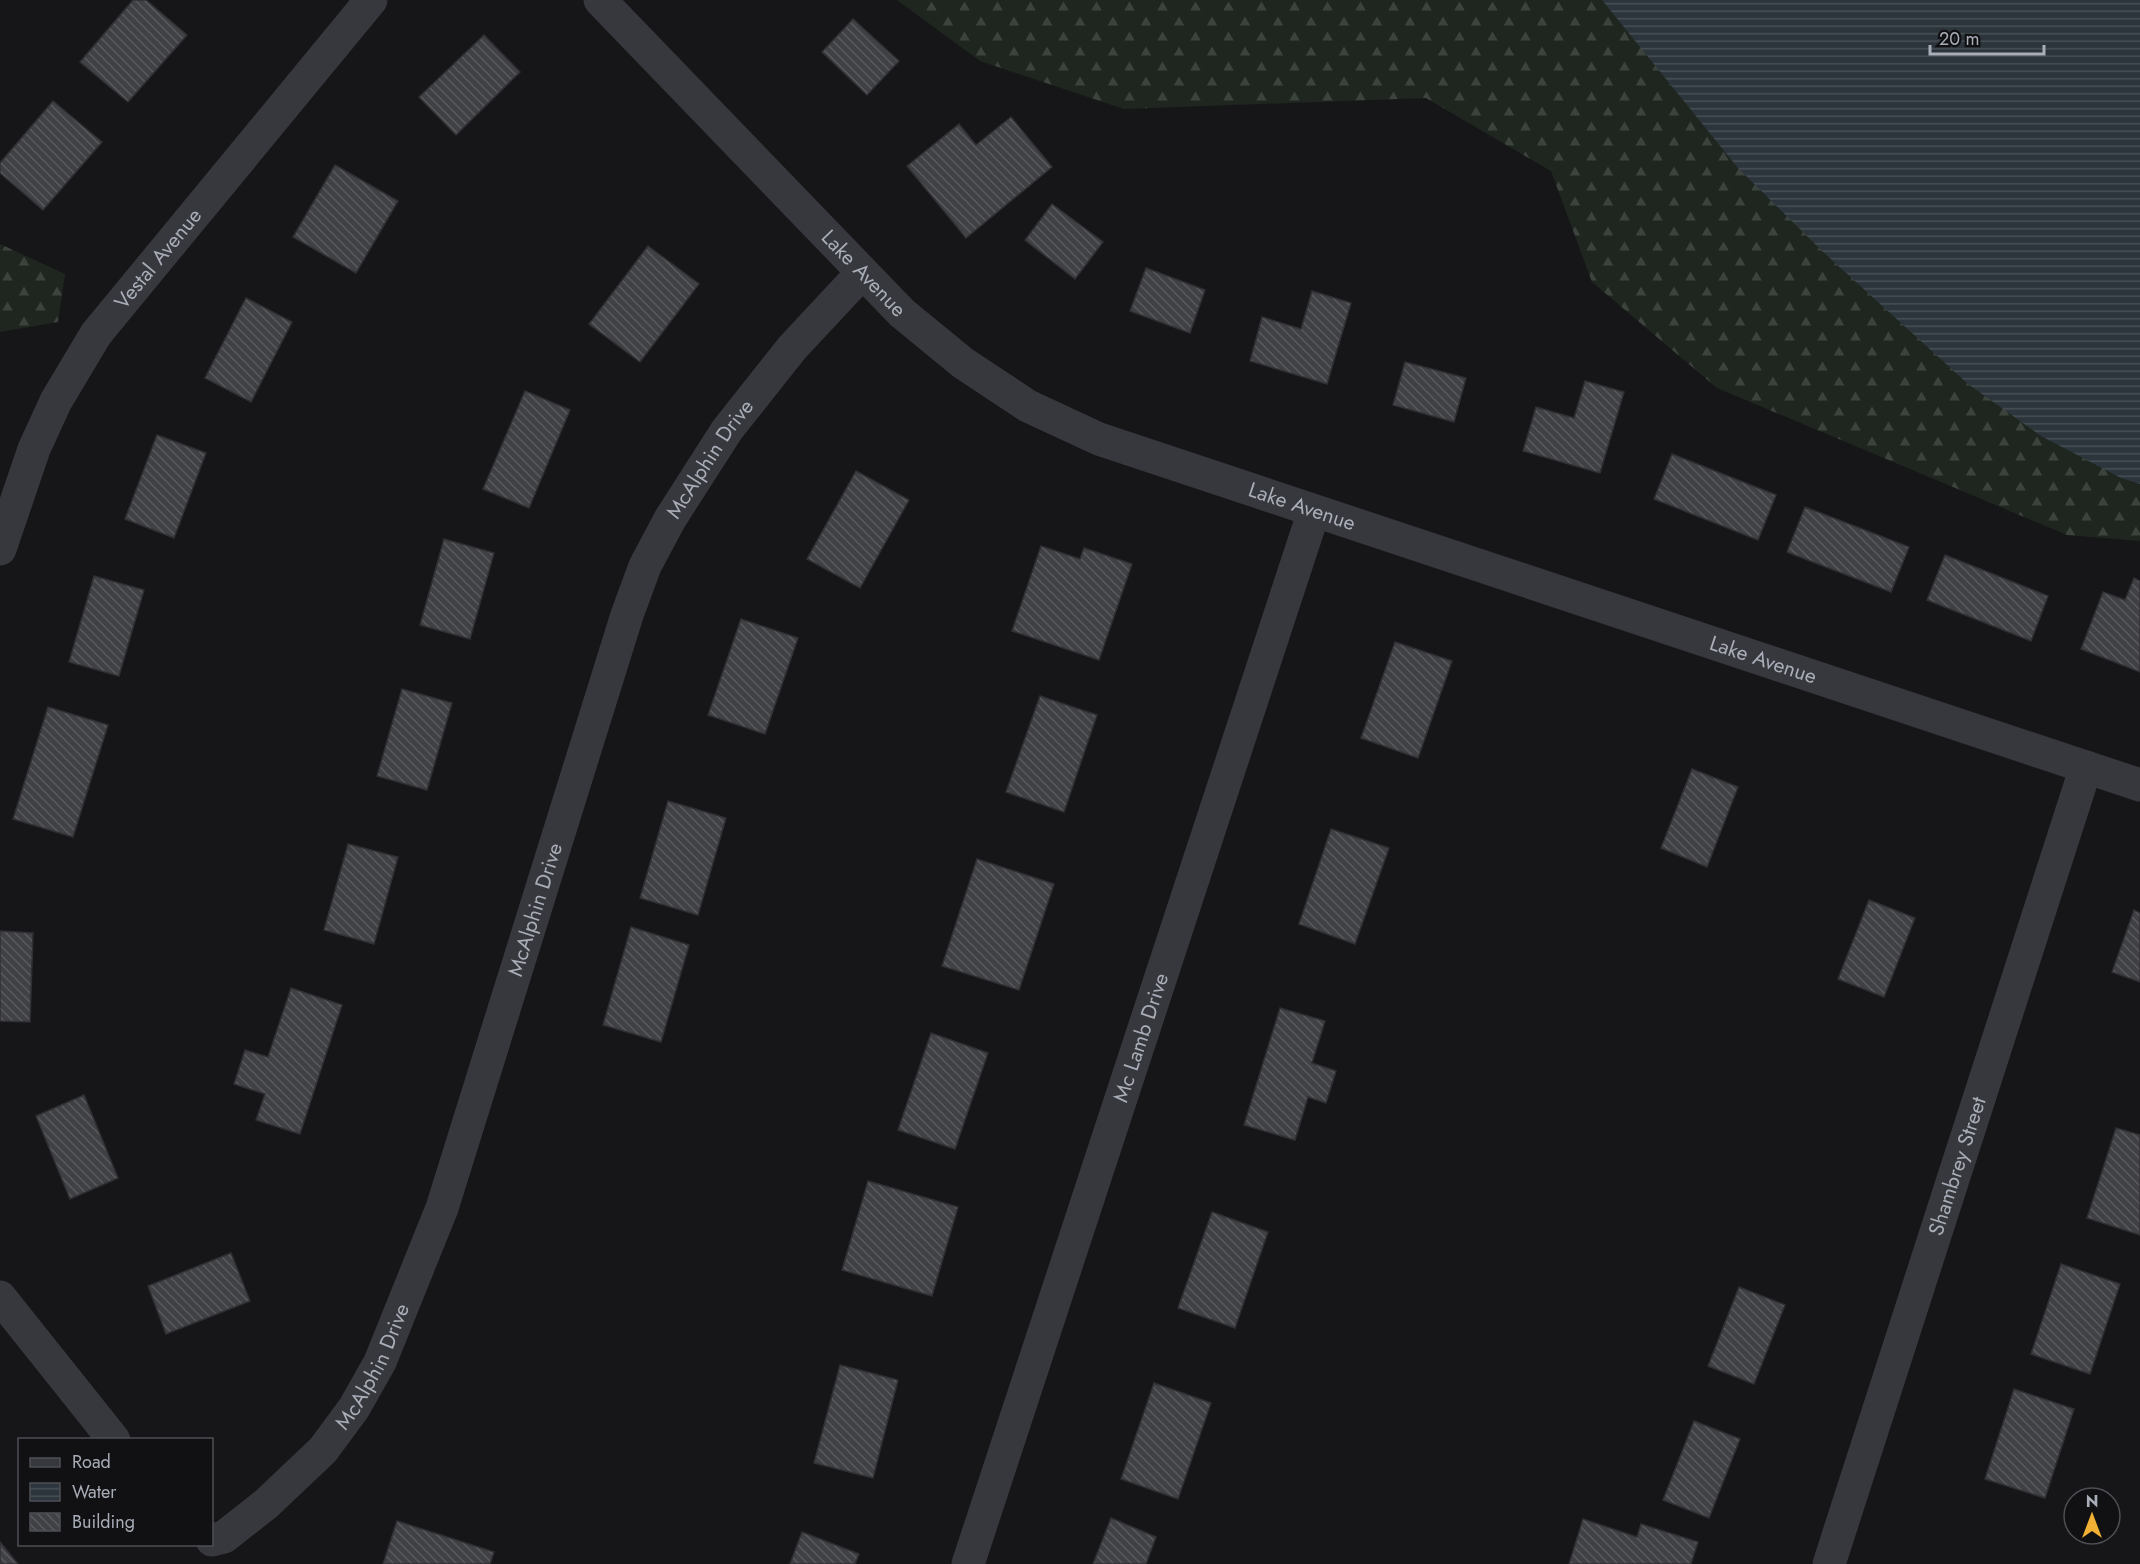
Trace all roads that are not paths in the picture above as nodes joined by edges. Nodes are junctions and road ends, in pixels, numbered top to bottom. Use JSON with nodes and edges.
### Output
{"nodes":[{"id":1,"x":371,"y":0,"type":"edge"},
{"id":2,"x":600,"y":0,"type":"edge"},
{"id":3,"x":862,"y":273,"type":"junction"},
{"id":4,"x":1314,"y":511,"type":"junction"},
{"id":5,"x":0,"y":549,"type":"edge"},
{"id":6,"x":2086,"y":767,"type":"junction"},
{"id":7,"x":2140,"y":785,"type":"edge"},
{"id":8,"x":0,"y":1297,"type":"edge"},
{"id":9,"x":112,"y":1438,"type":"edge"},
{"id":10,"x":213,"y":1540,"type":"edge"},
{"id":11,"x":198,"y":1546,"type":"edge"},
{"id":12,"x":213,"y":1564,"type":"edge"},
{"id":13,"x":968,"y":1564,"type":"edge"},
{"id":14,"x":1829,"y":1564,"type":"edge"}],
"edges":[{"from":1,"to":5,"type":"street","name":"Vestal Avenue"},
{"from":2,"to":3,"type":"street","name":"Lake Avenue"},
{"from":3,"to":4,"type":"street","name":"Lake Avenue"},
{"from":3,"to":10,"type":"street","name":"McAlphin Drive"},
{"from":4,"to":6,"type":"street","name":"Lake Avenue"},
{"from":4,"to":13,"type":"street","name":"Mc Lamb Drive"},
{"from":6,"to":7,"type":"street","name":"Lake Avenue"},
{"from":6,"to":14,"type":"street","name":"Shambrey Street"},
{"from":8,"to":9,"type":"street"},
{"from":11,"to":12,"type":"street"}]}
